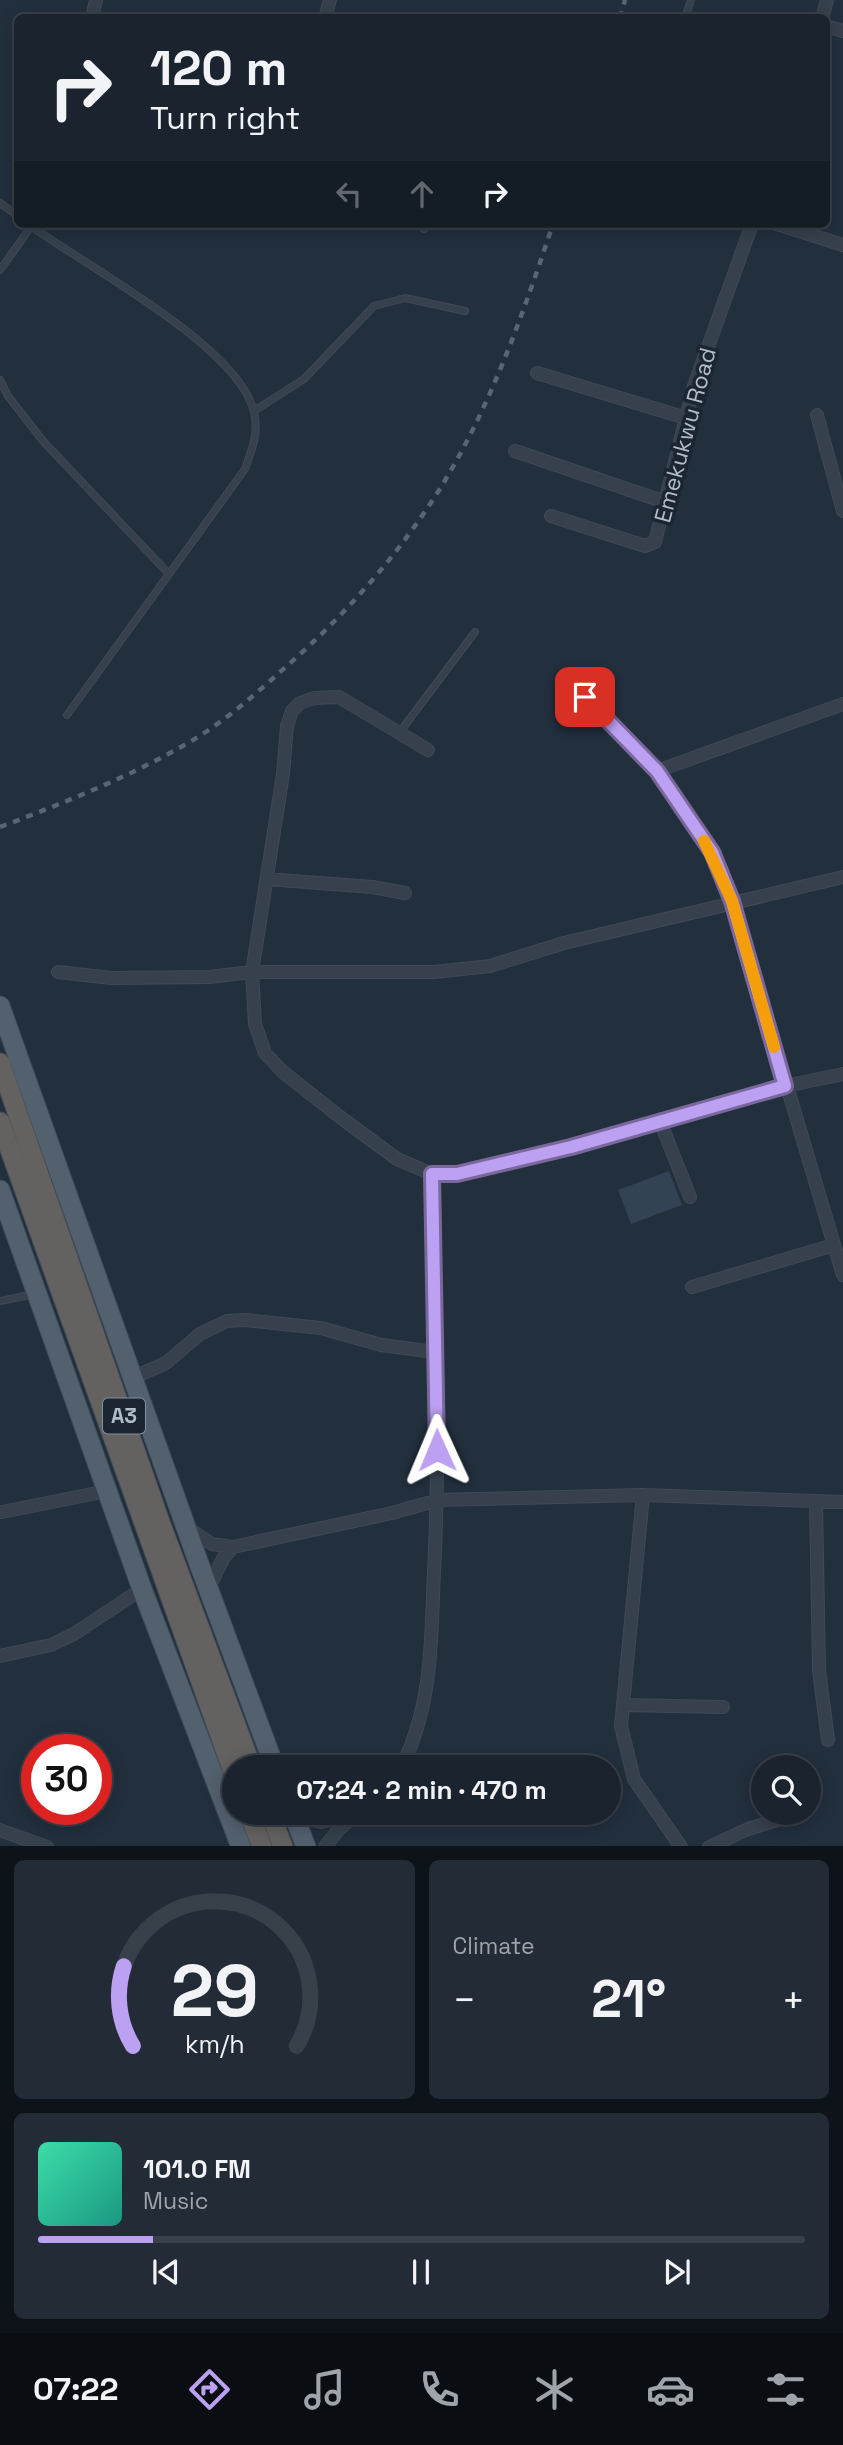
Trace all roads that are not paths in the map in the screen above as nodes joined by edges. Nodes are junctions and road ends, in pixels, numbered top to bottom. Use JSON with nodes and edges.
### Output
{"nodes":[{"id":1,"x":29,"y":228,"type":"edge"},
{"id":2,"x":35,"y":228,"type":"edge"},
{"id":3,"x":751,"y":228,"type":"edge"},
{"id":4,"x":790,"y":228,"type":"edge"},
{"id":5,"x":843,"y":245,"type":"edge"},
{"id":6,"x":0,"y":270,"type":"edge"},
{"id":7,"x":465,"y":311,"type":"dead end"},
{"id":8,"x":537,"y":373,"type":"dead end"},
{"id":9,"x":0,"y":380,"type":"edge"},
{"id":10,"x":254,"y":411,"type":"junction"},
{"id":11,"x":817,"y":415,"type":"dead end"},
{"id":12,"x":686,"y":418,"type":"junction"},
{"id":13,"x":514,"y":451,"type":"dead end"},
{"id":14,"x":665,"y":502,"type":"junction"},
{"id":15,"x":843,"y":511,"type":"edge"},
{"id":16,"x":551,"y":516,"type":"dead end"},
{"id":17,"x":169,"y":574,"type":"junction"},
{"id":18,"x":475,"y":632,"type":"dead end"},
{"id":19,"x":567,"y":679,"type":"dead end"},
{"id":20,"x":843,"y":704,"type":"edge"},
{"id":21,"x":67,"y":715,"type":"dead end"},
{"id":22,"x":399,"y":733,"type":"junction"},
{"id":23,"x":428,"y":750,"type":"dead end"},
{"id":24,"x":657,"y":771,"type":"junction"},
{"id":25,"x":843,"y":877,"type":"edge"},
{"id":26,"x":267,"y":879,"type":"junction"},
{"id":27,"x":405,"y":893,"type":"dead end"},
{"id":28,"x":732,"y":901,"type":"junction"},
{"id":29,"x":58,"y":972,"type":"dead end"},
{"id":30,"x":252,"y":972,"type":"junction"},
{"id":31,"x":0,"y":1006,"type":"edge"},
{"id":32,"x":0,"y":1063,"type":"edge"},
{"id":33,"x":843,"y":1073,"type":"edge"},
{"id":34,"x":785,"y":1086,"type":"junction"},
{"id":35,"x":660,"y":1121,"type":"junction"},
{"id":36,"x":0,"y":1122,"type":"edge"},
{"id":37,"x":432,"y":1174,"type":"junction"},
{"id":38,"x":0,"y":1190,"type":"edge"},
{"id":39,"x":690,"y":1198,"type":"dead end"},
{"id":40,"x":834,"y":1245,"type":"junction"},
{"id":41,"x":843,"y":1275,"type":"edge"},
{"id":42,"x":692,"y":1287,"type":"dead end"},
{"id":43,"x":37,"y":1294,"type":"junction"},
{"id":44,"x":0,"y":1301,"type":"edge"},
{"id":45,"x":435,"y":1352,"type":"junction"},
{"id":46,"x":134,"y":1377,"type":"junction"},
{"id":47,"x":107,"y":1491,"type":"junction"},
{"id":48,"x":643,"y":1495,"type":"junction"},
{"id":49,"x":438,"y":1500,"type":"junction"},
{"id":50,"x":816,"y":1501,"type":"junction"},
{"id":51,"x":843,"y":1502,"type":"edge"},
{"id":52,"x":2,"y":1511,"type":"dead end"},
{"id":53,"x":186,"y":1526,"type":"junction"},
{"id":54,"x":233,"y":1547,"type":"junction"},
{"id":55,"x":142,"y":1588,"type":"junction"},
{"id":56,"x":208,"y":1589,"type":"junction"},
{"id":57,"x":0,"y":1656,"type":"edge"},
{"id":58,"x":622,"y":1705,"type":"junction"},
{"id":59,"x":723,"y":1707,"type":"dead end"},
{"id":60,"x":828,"y":1740,"type":"dead end"},
{"id":61,"x":227,"y":1755,"type":"edge"},
{"id":62,"x":247,"y":1755,"type":"edge"},
{"id":63,"x":270,"y":1755,"type":"edge"},
{"id":64,"x":408,"y":1755,"type":"edge"},
{"id":65,"x":254,"y":1825,"type":"edge"},
{"id":66,"x":275,"y":1825,"type":"edge"},
{"id":67,"x":297,"y":1825,"type":"edge"},
{"id":68,"x":344,"y":1825,"type":"edge"},
{"id":69,"x":761,"y":1825,"type":"edge"},
{"id":70,"x":0,"y":1830,"type":"edge"},
{"id":71,"x":47,"y":1846,"type":"edge"},
{"id":72,"x":241,"y":1846,"type":"edge"},
{"id":73,"x":262,"y":1846,"type":"edge"},
{"id":74,"x":283,"y":1846,"type":"edge"},
{"id":75,"x":306,"y":1846,"type":"edge"},
{"id":76,"x":325,"y":1846,"type":"edge"},
{"id":77,"x":681,"y":1846,"type":"edge"},
{"id":78,"x":709,"y":1846,"type":"edge"}],
"edges":[{"from":1,"to":6,"type":"lane"},
{"from":2,"to":10,"type":"lane"},
{"from":3,"to":12,"type":"street","name":"Emekukwu Road"},
{"from":4,"to":5,"type":"street"},
{"from":7,"to":10,"type":"lane"},
{"from":8,"to":12,"type":"street"},
{"from":9,"to":17,"type":"lane"},
{"from":10,"to":17,"type":"lane"},
{"from":11,"to":15,"type":"street"},
{"from":12,"to":14,"type":"street","name":"Emekukwu Road"},
{"from":13,"to":14,"type":"street"},
{"from":14,"to":16,"type":"street","name":"Emekukwu Road"},
{"from":17,"to":21,"type":"lane"},
{"from":18,"to":22,"type":"lane"},
{"from":19,"to":24,"type":"street"},
{"from":20,"to":24,"type":"street"},
{"from":22,"to":23,"type":"street"},
{"from":22,"to":26,"type":"street"},
{"from":24,"to":28,"type":"street"},
{"from":25,"to":28,"type":"street"},
{"from":26,"to":27,"type":"street"},
{"from":26,"to":30,"type":"street"},
{"from":28,"to":30,"type":"street"},
{"from":28,"to":34,"type":"street"},
{"from":29,"to":30,"type":"street"},
{"from":30,"to":37,"type":"street"},
{"from":31,"to":46,"type":"main road"},
{"from":32,"to":62,"type":"highway","number":"A3"},
{"from":33,"to":34,"type":"street"},
{"from":34,"to":35,"type":"street"},
{"from":34,"to":40,"type":"street"},
{"from":35,"to":37,"type":"street"},
{"from":35,"to":39,"type":"street"},
{"from":36,"to":61,"type":"highway","number":"A3"},
{"from":37,"to":45,"type":"street"},
{"from":38,"to":43,"type":"main road"},
{"from":40,"to":41,"type":"street"},
{"from":40,"to":42,"type":"street"},
{"from":43,"to":44,"type":"lane"},
{"from":43,"to":47,"type":"main road"},
{"from":45,"to":46,"type":"street"},
{"from":45,"to":49,"type":"street"},
{"from":46,"to":53,"type":"main road"},
{"from":47,"to":52,"type":"street"},
{"from":47,"to":55,"type":"main road"},
{"from":48,"to":49,"type":"street"},
{"from":48,"to":50,"type":"street"},
{"from":48,"to":58,"type":"street"},
{"from":49,"to":54,"type":"street"},
{"from":49,"to":64,"type":"street"},
{"from":50,"to":51,"type":"street"},
{"from":50,"to":60,"type":"street"},
{"from":53,"to":54,"type":"street"},
{"from":53,"to":56,"type":"main road"},
{"from":54,"to":56,"type":"street"},
{"from":55,"to":57,"type":"street"},
{"from":55,"to":72,"type":"main road"},
{"from":56,"to":63,"type":"main road"},
{"from":58,"to":59,"type":"street"},
{"from":58,"to":77,"type":"street"},
{"from":65,"to":73,"type":"highway"},
{"from":66,"to":74,"type":"highway"},
{"from":67,"to":75,"type":"main road"},
{"from":68,"to":76,"type":"street"},
{"from":69,"to":78,"type":"street"},
{"from":70,"to":71,"type":"street"}]}
